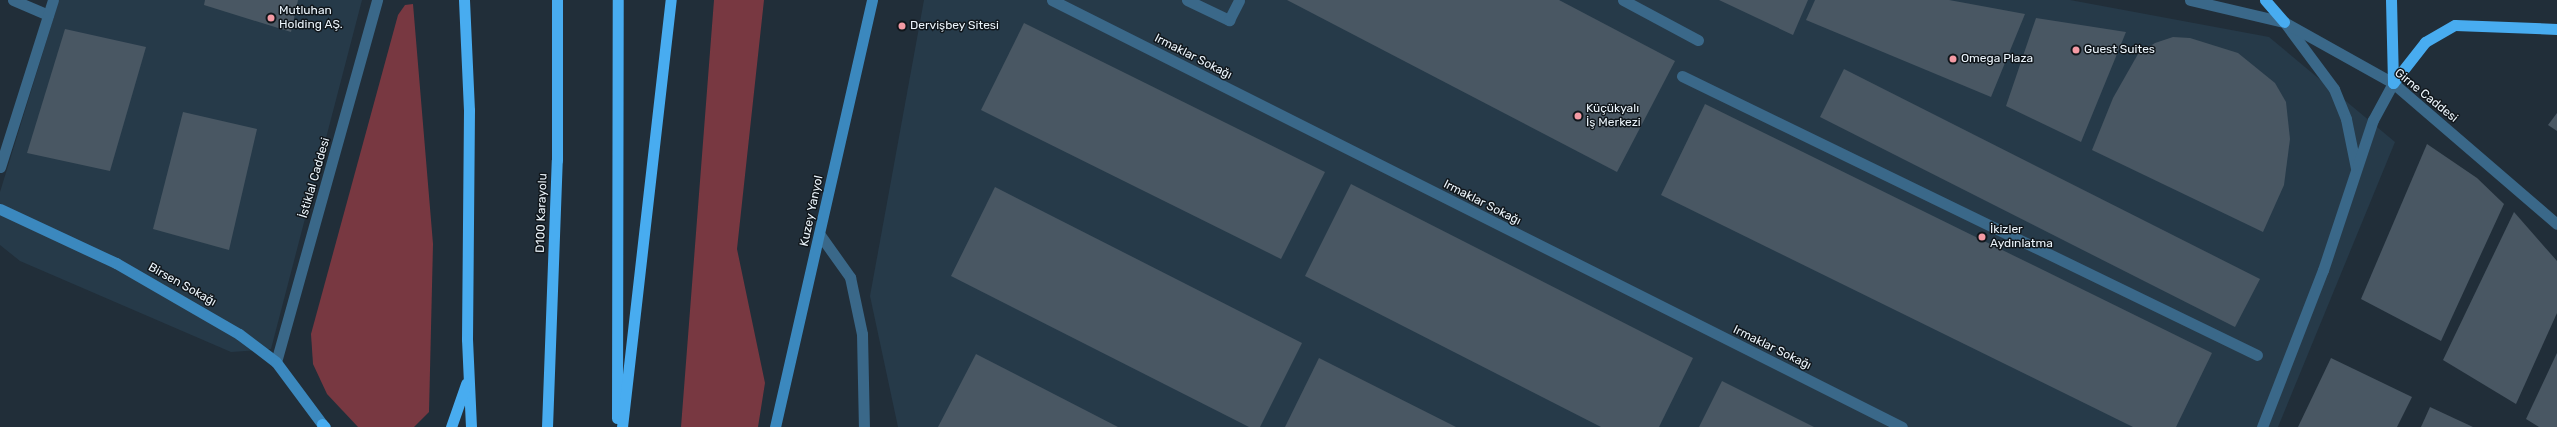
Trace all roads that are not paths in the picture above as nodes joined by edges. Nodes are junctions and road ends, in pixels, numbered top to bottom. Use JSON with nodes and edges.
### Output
{"nodes":[{"id":1,"x":13,"y":0,"type":"edge"},
{"id":2,"x":53,"y":0,"type":"edge"},
{"id":3,"x":377,"y":0,"type":"edge"},
{"id":4,"x":464,"y":0,"type":"edge"},
{"id":5,"x":557,"y":0,"type":"edge"},
{"id":6,"x":618,"y":0,"type":"edge"},
{"id":7,"x":671,"y":0,"type":"edge"},
{"id":8,"x":674,"y":0,"type":"edge"},
{"id":9,"x":872,"y":0,"type":"edge"},
{"id":10,"x":1052,"y":0,"type":"edge"},
{"id":11,"x":1187,"y":0,"type":"edge"},
{"id":12,"x":1239,"y":0,"type":"edge"},
{"id":13,"x":1623,"y":0,"type":"edge"},
{"id":14,"x":2190,"y":0,"type":"edge"},
{"id":15,"x":2265,"y":0,"type":"edge"},
{"id":16,"x":2391,"y":0,"type":"edge"},
{"id":17,"x":48,"y":15,"type":"junction"},
{"id":18,"x":2284,"y":22,"type":"junction"},
{"id":19,"x":670,"y":24,"type":"junction"},
{"id":20,"x":2557,"y":29,"type":"edge"},
{"id":21,"x":1698,"y":40,"type":"dead end"},
{"id":22,"x":1682,"y":76,"type":"dead end"},
{"id":23,"x":2393,"y":83,"type":"junction"},
{"id":24,"x":0,"y":167,"type":"edge"},
{"id":25,"x":2357,"y":170,"type":"junction"},
{"id":26,"x":0,"y":209,"type":"edge"},
{"id":27,"x":2557,"y":224,"type":"edge"},
{"id":28,"x":820,"y":235,"type":"junction"},
{"id":29,"x":2257,"y":355,"type":"dead end"},
{"id":30,"x":276,"y":362,"type":"junction"},
{"id":31,"x":468,"y":378,"type":"junction"},
{"id":32,"x":324,"y":426,"type":"edge"},
{"id":33,"x":451,"y":427,"type":"edge"},
{"id":34,"x":471,"y":427,"type":"edge"},
{"id":35,"x":546,"y":427,"type":"edge"},
{"id":36,"x":617,"y":427,"type":"edge"},
{"id":37,"x":622,"y":427,"type":"edge"},
{"id":38,"x":775,"y":427,"type":"edge"},
{"id":39,"x":864,"y":427,"type":"edge"},
{"id":40,"x":1902,"y":427,"type":"edge"},
{"id":41,"x":2262,"y":427,"type":"edge"}],
"edges":[{"from":1,"to":17,"type":"street"},
{"from":2,"to":17,"type":"street"},
{"from":3,"to":30,"type":"street","name":"İstiklal Caddesi"},
{"from":4,"to":31,"type":"highway"},
{"from":5,"to":35,"type":"highway","name":"D100 Karayolu"},
{"from":6,"to":36,"type":"highway"},
{"from":7,"to":19,"type":"highway"},
{"from":8,"to":19,"type":"highway"},
{"from":9,"to":28,"type":"main road","name":"Kuzey Yanyol"},
{"from":10,"to":40,"type":"street","name":"Irmaklar Sokağı"},
{"from":11,"to":12,"type":"street"},
{"from":13,"to":21,"type":"street"},
{"from":14,"to":18,"type":"street","name":"Girne Caddesi"},
{"from":15,"to":18,"type":"highway"},
{"from":16,"to":23,"type":"highway"},
{"from":17,"to":24,"type":"street"},
{"from":18,"to":23,"type":"street","name":"Girne Caddesi"},
{"from":18,"to":25,"type":"street"},
{"from":19,"to":37,"type":"highway"},
{"from":20,"to":23,"type":"highway"},
{"from":22,"to":29,"type":"street"},
{"from":23,"to":25,"type":"street"},
{"from":23,"to":27,"type":"street","name":"Girne Caddesi"},
{"from":25,"to":41,"type":"street"},
{"from":26,"to":30,"type":"main road","name":"Birsen Sokağı"},
{"from":28,"to":38,"type":"main road","name":"Kuzey Yanyol"},
{"from":28,"to":39,"type":"street"},
{"from":30,"to":32,"type":"main road","name":"Birsen Sokağı"},
{"from":31,"to":33,"type":"highway"},
{"from":31,"to":34,"type":"highway"}]}
